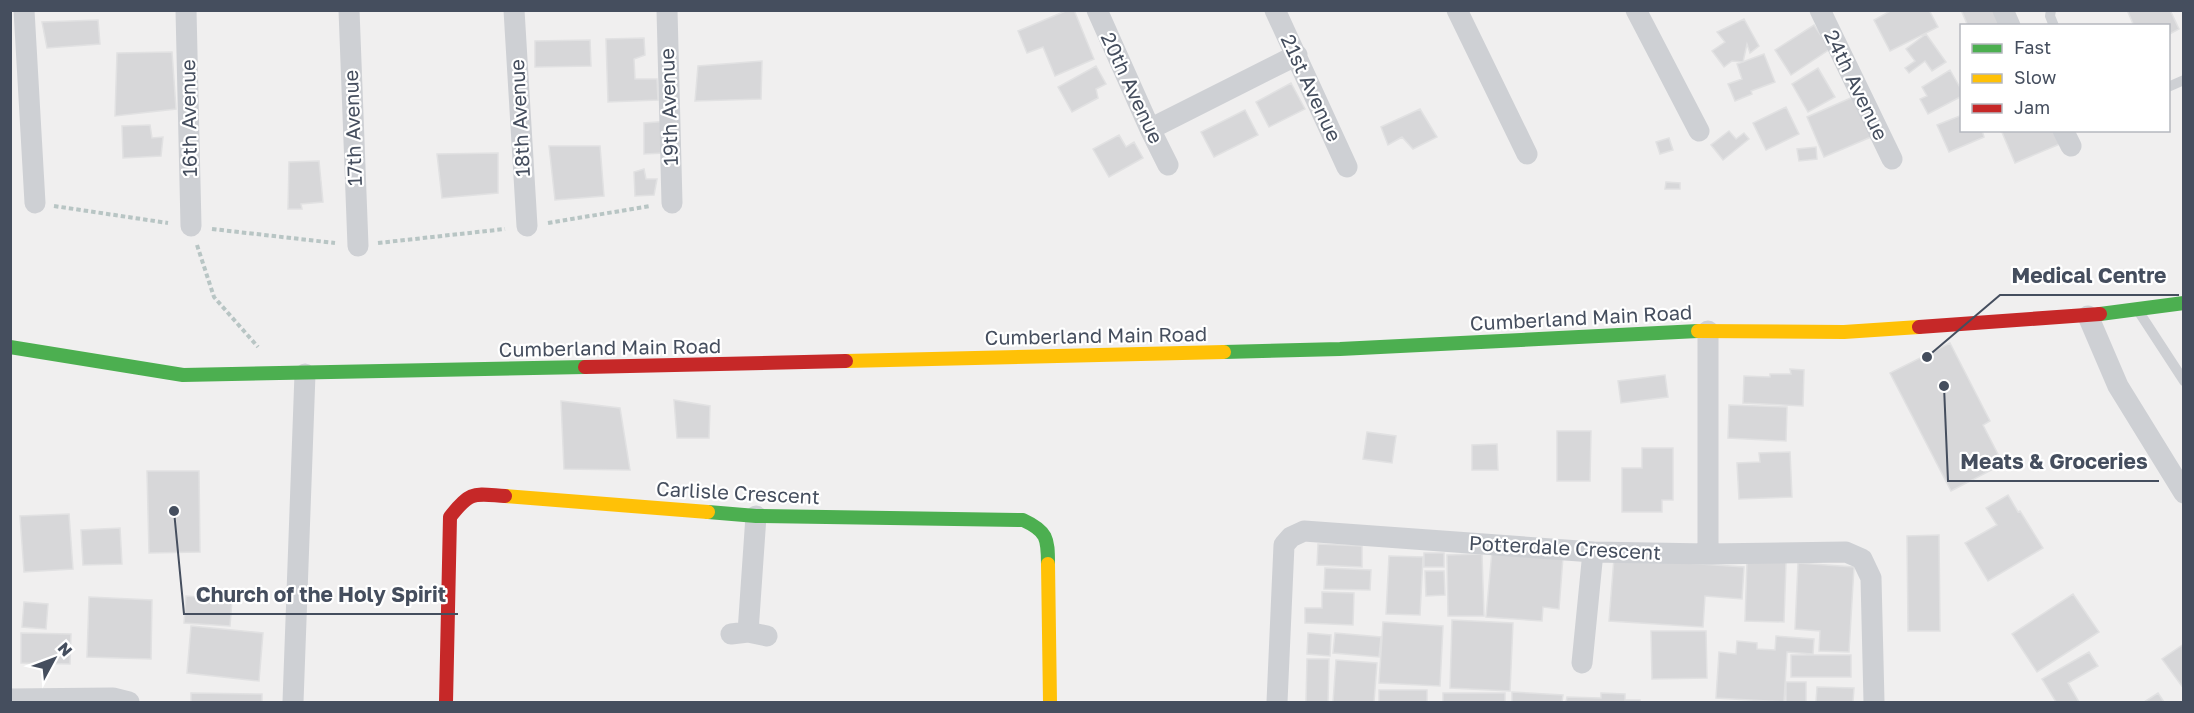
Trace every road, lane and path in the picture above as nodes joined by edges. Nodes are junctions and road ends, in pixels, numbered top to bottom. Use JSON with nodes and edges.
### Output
{"nodes":[{"id":1,"x":24,"y":10,"type":"edge"},
{"id":2,"x":186,"y":10,"type":"edge"},
{"id":3,"x":349,"y":10,"type":"edge"},
{"id":4,"x":514,"y":10,"type":"edge"},
{"id":5,"x":667,"y":10,"type":"edge"},
{"id":6,"x":1096,"y":10,"type":"edge"},
{"id":7,"x":1275,"y":10,"type":"edge"},
{"id":8,"x":1457,"y":10,"type":"edge"},
{"id":9,"x":1636,"y":10,"type":"edge"},
{"id":10,"x":1820,"y":10,"type":"edge"},
{"id":11,"x":2003,"y":10,"type":"edge"},
{"id":12,"x":2009,"y":24,"type":"edge"},
{"id":13,"x":1297,"y":55,"type":"junction"},
{"id":14,"x":2184,"y":80,"type":"edge"},
{"id":15,"x":2170,"y":87,"type":"edge"},
{"id":16,"x":1150,"y":129,"type":"junction"},
{"id":17,"x":1699,"y":131,"type":"dead end"},
{"id":18,"x":1527,"y":154,"type":"dead end"},
{"id":19,"x":1892,"y":159,"type":"dead end"},
{"id":20,"x":1168,"y":165,"type":"dead end"},
{"id":21,"x":1347,"y":167,"type":"dead end"},
{"id":22,"x":35,"y":203,"type":"dead end"},
{"id":23,"x":672,"y":203,"type":"dead end"},
{"id":24,"x":191,"y":226,"type":"joint"},
{"id":25,"x":526,"y":226,"type":"dead end"},
{"id":26,"x":358,"y":246,"type":"dead end"},
{"id":27,"x":2184,"y":303,"type":"edge"},
{"id":28,"x":2137,"y":309,"type":"junction"},
{"id":29,"x":2088,"y":316,"type":"junction"},
{"id":30,"x":1708,"y":331,"type":"junction"},
{"id":31,"x":10,"y":347,"type":"edge"},
{"id":32,"x":265,"y":354,"type":"dead end"},
{"id":33,"x":305,"y":374,"type":"junction"},
{"id":34,"x":2184,"y":381,"type":"edge"},
{"id":35,"x":2184,"y":493,"type":"edge"},
{"id":36,"x":756,"y":516,"type":"junction"},
{"id":37,"x":1593,"y":552,"type":"junction"},
{"id":38,"x":1708,"y":554,"type":"junction"},
{"id":39,"x":749,"y":634,"type":"dead end"},
{"id":40,"x":1582,"y":663,"type":"dead end"},
{"id":41,"x":10,"y":699,"type":"edge"},
{"id":42,"x":129,"y":702,"type":"edge"},
{"id":43,"x":297,"y":702,"type":"edge"},
{"id":44,"x":446,"y":702,"type":"edge"},
{"id":45,"x":1050,"y":702,"type":"edge"},
{"id":46,"x":1278,"y":702,"type":"edge"},
{"id":47,"x":1874,"y":702,"type":"edge"}],
"edges":[{"from":1,"to":22,"type":"street"},
{"from":2,"to":24,"type":"street","name":"16th Avenue"},
{"from":3,"to":26,"type":"street","name":"17th Avenue"},
{"from":4,"to":25,"type":"street","name":"18th Avenue"},
{"from":5,"to":23,"type":"street","name":"19th Avenue"},
{"from":6,"to":16,"type":"street","name":"20th Avenue"},
{"from":7,"to":13,"type":"street","name":"21st Avenue"},
{"from":8,"to":18,"type":"street"},
{"from":9,"to":17,"type":"street"},
{"from":10,"to":19,"type":"street","name":"24th Avenue"},
{"from":11,"to":12,"type":"street"},
{"from":13,"to":16,"type":"street"},
{"from":13,"to":21,"type":"street","name":"21st Avenue"},
{"from":14,"to":15,"type":"lane"},
{"from":16,"to":20,"type":"street","name":"20th Avenue"},
{"from":24,"to":32,"type":"path"},
{"from":27,"to":28,"type":"street","name":"Cumberland Main Road"},
{"from":28,"to":29,"type":"street","name":"Cumberland Main Road"},
{"from":28,"to":34,"type":"lane"},
{"from":29,"to":30,"type":"street","name":"Cumberland Main Road"},
{"from":29,"to":35,"type":"street"},
{"from":30,"to":33,"type":"street","name":"Cumberland Main Road"},
{"from":30,"to":38,"type":"street"},
{"from":31,"to":33,"type":"street","name":"Cumberland Main Road"},
{"from":33,"to":43,"type":"street"},
{"from":36,"to":39,"type":"street"},
{"from":36,"to":44,"type":"street","name":"Carlisle Crescent"},
{"from":36,"to":45,"type":"street","name":"Carlisle Crescent"},
{"from":37,"to":38,"type":"street","name":"Potterdale Crescent"},
{"from":37,"to":40,"type":"street"},
{"from":37,"to":46,"type":"street","name":"Potterdale Crescent"},
{"from":38,"to":47,"type":"street","name":"Potterdale Crescent"},
{"from":41,"to":42,"type":"street"}]}
